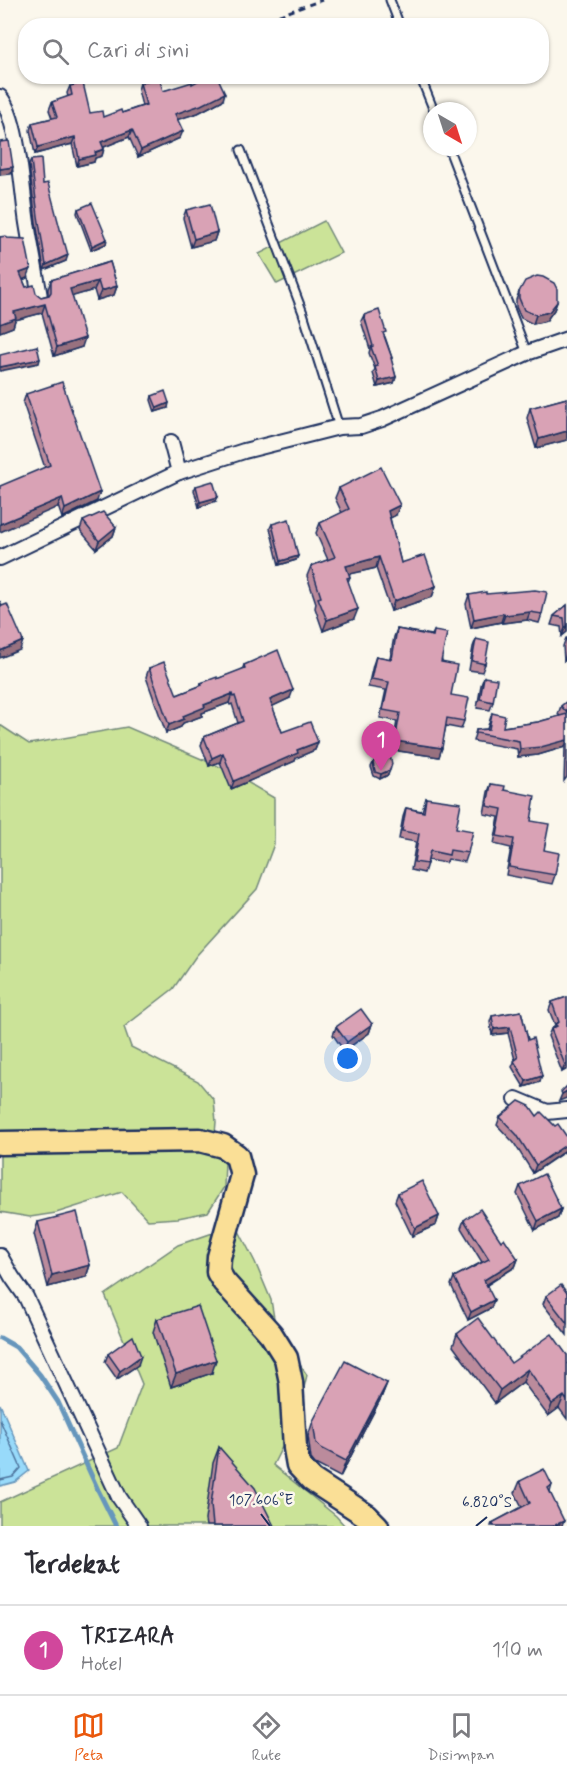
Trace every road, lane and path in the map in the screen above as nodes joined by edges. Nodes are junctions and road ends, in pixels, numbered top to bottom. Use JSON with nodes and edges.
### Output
{"nodes":[{"id":1,"x":322,"y":0,"type":"edge"},
{"id":2,"x":390,"y":0,"type":"edge"},
{"id":3,"x":272,"y":18,"type":"edge"},
{"id":4,"x":397,"y":18,"type":"edge"},
{"id":5,"x":423,"y":84,"type":"edge"},
{"id":6,"x":0,"y":97,"type":"edge"},
{"id":7,"x":430,"y":102,"type":"edge"},
{"id":8,"x":240,"y":150,"type":"dead end"},
{"id":9,"x":451,"y":156,"type":"edge"},
{"id":10,"x":40,"y":297,"type":"edge"},
{"id":11,"x":567,"y":339,"type":"edge"},
{"id":12,"x":527,"y":353,"type":"junction"},
{"id":13,"x":339,"y":427,"type":"junction"},
{"id":14,"x":171,"y":442,"type":"dead end"},
{"id":15,"x":178,"y":472,"type":"junction"},
{"id":16,"x":0,"y":558,"type":"edge"},
{"id":17,"x":516,"y":1099,"type":"dead end"},
{"id":18,"x":567,"y":1110,"type":"edge"},
{"id":19,"x":0,"y":1143,"type":"edge"},
{"id":20,"x":0,"y":1256,"type":"edge"},
{"id":21,"x":140,"y":1526,"type":"edge"},
{"id":22,"x":376,"y":1526,"type":"edge"}],
"edges":[{"from":1,"to":3,"type":"path"},
{"from":2,"to":4,"type":"lane"},
{"from":5,"to":7,"type":"lane"},
{"from":6,"to":10,"type":"street"},
{"from":8,"to":13,"type":"lane"},
{"from":9,"to":12,"type":"lane"},
{"from":11,"to":12,"type":"street"},
{"from":12,"to":13,"type":"street"},
{"from":13,"to":15,"type":"street"},
{"from":14,"to":15,"type":"street"},
{"from":15,"to":16,"type":"street"},
{"from":17,"to":18,"type":"street"},
{"from":19,"to":22,"type":"main road"},
{"from":20,"to":21,"type":"street"}]}
